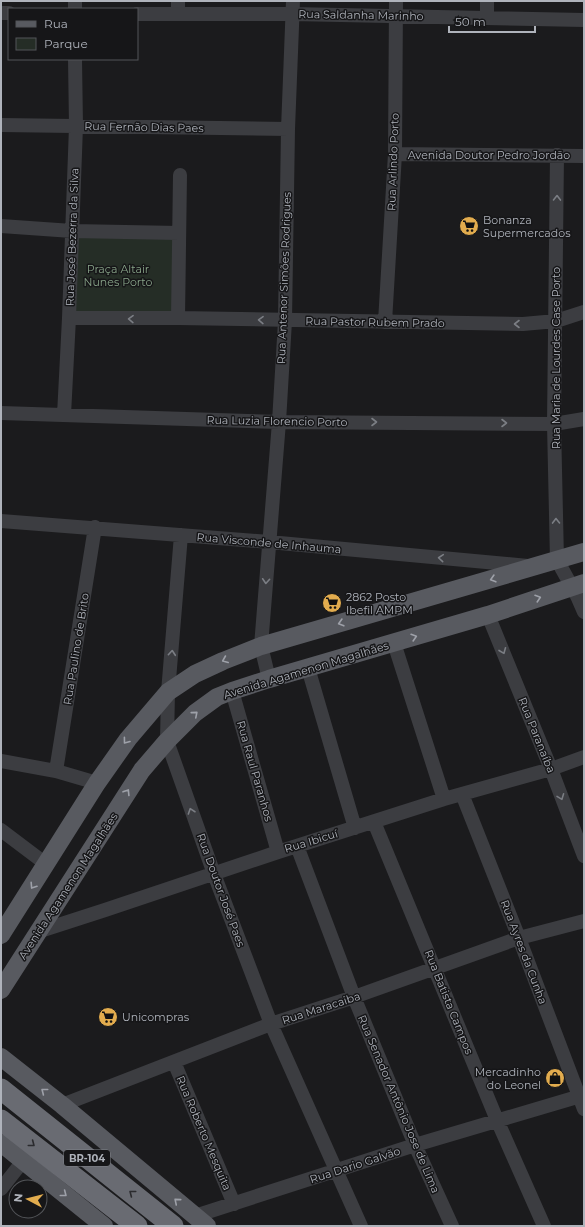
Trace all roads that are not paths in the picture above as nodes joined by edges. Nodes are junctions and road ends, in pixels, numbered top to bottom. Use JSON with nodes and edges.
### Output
{"nodes":[{"id":1,"x":396,"y":1,"type":"edge"},
{"id":2,"x":487,"y":1,"type":"edge"},
{"id":3,"x":178,"y":7,"type":"edge"},
{"id":4,"x":292,"y":7,"type":"edge"},
{"id":5,"x":138,"y":14,"type":"edge"},
{"id":6,"x":396,"y":15,"type":"junction"},
{"id":7,"x":487,"y":18,"type":"junction"},
{"id":8,"x":584,"y":20,"type":"edge"},
{"id":9,"x":75,"y":60,"type":"edge"},
{"id":10,"x":1,"y":125,"type":"edge"},
{"id":11,"x":76,"y":126,"type":"junction"},
{"id":12,"x":288,"y":130,"type":"junction"},
{"id":13,"x":395,"y":154,"type":"junction"},
{"id":14,"x":557,"y":155,"type":"junction"},
{"id":15,"x":584,"y":156,"type":"edge"},
{"id":16,"x":180,"y":175,"type":"dead end"},
{"id":17,"x":1,"y":226,"type":"edge"},
{"id":18,"x":72,"y":231,"type":"junction"},
{"id":19,"x":179,"y":233,"type":"junction"},
{"id":20,"x":584,"y":312,"type":"edge"},
{"id":21,"x":69,"y":318,"type":"junction"},
{"id":22,"x":178,"y":318,"type":"junction"},
{"id":23,"x":285,"y":321,"type":"junction"},
{"id":24,"x":556,"y":321,"type":"junction"},
{"id":25,"x":385,"y":322,"type":"junction"},
{"id":26,"x":1,"y":413,"type":"edge"},
{"id":27,"x":64,"y":415,"type":"junction"},
{"id":28,"x":584,"y":419,"type":"edge"},
{"id":29,"x":279,"y":422,"type":"junction"},
{"id":30,"x":554,"y":424,"type":"junction"},
{"id":31,"x":1,"y":521,"type":"edge"},
{"id":32,"x":95,"y":527,"type":"junction"},
{"id":33,"x":181,"y":535,"type":"junction"},
{"id":34,"x":269,"y":542,"type":"junction"},
{"id":35,"x":584,"y":552,"type":"edge"},
{"id":36,"x":557,"y":560,"type":"junction"},
{"id":37,"x":536,"y":567,"type":"junction"},
{"id":38,"x":580,"y":586,"type":"edge"},
{"id":39,"x":584,"y":612,"type":"edge"},
{"id":40,"x":488,"y":615,"type":"junction"},
{"id":41,"x":394,"y":643,"type":"junction"},
{"id":42,"x":261,"y":646,"type":"junction"},
{"id":43,"x":308,"y":668,"type":"junction"},
{"id":44,"x":269,"y":679,"type":"junction"},
{"id":45,"x":232,"y":691,"type":"junction"},
{"id":46,"x":168,"y":692,"type":"junction"},
{"id":47,"x":167,"y":741,"type":"junction"},
{"id":48,"x":584,"y":756,"type":"edge"},
{"id":49,"x":1,"y":760,"type":"edge"},
{"id":50,"x":551,"y":769,"type":"junction"},
{"id":51,"x":56,"y":771,"type":"junction"},
{"id":52,"x":97,"y":783,"type":"junction"},
{"id":53,"x":462,"y":794,"type":"junction"},
{"id":54,"x":444,"y":799,"type":"junction"},
{"id":55,"x":374,"y":822,"type":"junction"},
{"id":56,"x":355,"y":828,"type":"junction"},
{"id":57,"x":1,"y":830,"type":"edge"},
{"id":58,"x":297,"y":846,"type":"junction"},
{"id":59,"x":278,"y":852,"type":"junction"},
{"id":60,"x":584,"y":856,"type":"edge"},
{"id":61,"x":46,"y":864,"type":"junction"},
{"id":62,"x":214,"y":874,"type":"junction"},
{"id":63,"x":584,"y":921,"type":"edge"},
{"id":64,"x":40,"y":930,"type":"junction"},
{"id":65,"x":1,"y":935,"type":"edge"},
{"id":66,"x":519,"y":938,"type":"junction"},
{"id":67,"x":435,"y":968,"type":"junction"},
{"id":68,"x":1,"y":990,"type":"edge"},
{"id":69,"x":354,"y":997,"type":"junction"},
{"id":70,"x":271,"y":1024,"type":"junction"},
{"id":71,"x":1,"y":1057,"type":"edge"},
{"id":72,"x":174,"y":1062,"type":"junction"},
{"id":73,"x":1,"y":1089,"type":"edge"},
{"id":74,"x":581,"y":1096,"type":"edge"},
{"id":75,"x":62,"y":1105,"type":"junction"},
{"id":76,"x":584,"y":1110,"type":"edge"},
{"id":77,"x":1,"y":1120,"type":"edge"},
{"id":78,"x":497,"y":1120,"type":"junction"},
{"id":79,"x":1,"y":1143,"type":"edge"},
{"id":80,"x":415,"y":1145,"type":"junction"},
{"id":81,"x":23,"y":1162,"type":"junction"},
{"id":82,"x":336,"y":1171,"type":"junction"},
{"id":83,"x":1,"y":1188,"type":"edge"},
{"id":84,"x":234,"y":1204,"type":"junction"},
{"id":85,"x":201,"y":1221,"type":"edge"},
{"id":86,"x":104,"y":1226,"type":"edge"},
{"id":87,"x":137,"y":1226,"type":"edge"},
{"id":88,"x":173,"y":1226,"type":"edge"},
{"id":89,"x":361,"y":1226,"type":"edge"},
{"id":90,"x":452,"y":1226,"type":"edge"},
{"id":91,"x":544,"y":1226,"type":"edge"}],
"edges":[{"from":1,"to":6,"type":"street","name":"Rua Arlindo Porto"},
{"from":2,"to":7,"type":"street"},
{"from":3,"to":4,"type":"street","name":"Rua Saldanha Marinho"},
{"from":3,"to":5,"type":"street","name":"Rua Saldanha Marinho"},
{"from":4,"to":6,"type":"street","name":"Rua Saldanha Marinho"},
{"from":4,"to":12,"type":"street","name":"Rua Antenor Simões Rodrigues"},
{"from":6,"to":7,"type":"street","name":"Rua Saldanha Marinho"},
{"from":6,"to":13,"type":"street","name":"Rua Arlindo Porto"},
{"from":7,"to":8,"type":"street","name":"Rua Saldanha Marinho"},
{"from":9,"to":11,"type":"street","name":"Rua José Bezerra da Silva"},
{"from":10,"to":11,"type":"street","name":"Rua Fernão Dias Paes"},
{"from":11,"to":12,"type":"street","name":"Rua Fernão Dias Paes"},
{"from":11,"to":18,"type":"street","name":"Rua José Bezerra da Silva"},
{"from":12,"to":23,"type":"street","name":"Rua Antenor Simões Rodrigues"},
{"from":13,"to":14,"type":"street","name":"Avenida Doutor Pedro Jordão"},
{"from":13,"to":25,"type":"street","name":"Rua Arlindo Porto"},
{"from":14,"to":15,"type":"street","name":"Avenida Doutor Pedro Jordão"},
{"from":24,"to":14,"type":"street","name":"Rua Maria de Lourdes Case Porto","one_way":true},
{"from":16,"to":19,"type":"street"},
{"from":17,"to":18,"type":"street"},
{"from":18,"to":19,"type":"street"},
{"from":18,"to":21,"type":"street","name":"Rua José Bezerra da Silva"},
{"from":19,"to":22,"type":"street"},
{"from":20,"to":24,"type":"street","name":"Rua Pastor Rubem Prado"},
{"from":22,"to":21,"type":"street","name":"Rua Pastor Rubem Prado","one_way":true},
{"from":21,"to":27,"type":"street","name":"Rua José Bezerra da Silva"},
{"from":23,"to":22,"type":"street","name":"Rua Pastor Rubem Prado","one_way":true},
{"from":23,"to":25,"type":"street","name":"Rua Pastor Rubem Prado"},
{"from":23,"to":29,"type":"street","name":"Rua Antenor Simões Rodrigues"},
{"from":24,"to":25,"type":"street","name":"Rua Pastor Rubem Prado","one_way":true},
{"from":24,"to":30,"type":"street","name":"Rua Maria de Lourdes Case Porto"},
{"from":26,"to":27,"type":"street","name":"Rua Luzia Florencio Porto"},
{"from":27,"to":29,"type":"street","name":"Rua Luzia Florencio Porto"},
{"from":28,"to":30,"type":"street","name":"Rua Luzia Florencio Porto"},
{"from":29,"to":30,"type":"street","name":"Rua Luzia Florencio Porto","one_way":true},
{"from":29,"to":34,"type":"street","name":"Rua Antenor Simões Rodrigues"},
{"from":36,"to":30,"type":"street","name":"Rua Maria de Lourdes Case Porto","one_way":true},
{"from":31,"to":32,"type":"street","name":"Rua Visconde de Inhauma"},
{"from":32,"to":33,"type":"street","name":"Rua Visconde de Inhauma"},
{"from":32,"to":51,"type":"street","name":"Rua Paulino de Brito"},
{"from":33,"to":34,"type":"street","name":"Rua Visconde de Inhauma"},
{"from":46,"to":33,"type":"street","name":"Rua Doutor José Paes","one_way":true},
{"from":37,"to":34,"type":"street","name":"Rua Visconde de Inhauma","one_way":true},
{"from":34,"to":42,"type":"street","name":"Rua Antenor Simões Rodrigues","one_way":true},
{"from":35,"to":36,"type":"main road"},
{"from":36,"to":37,"type":"main road"},
{"from":36,"to":38,"type":"street"},
{"from":37,"to":42,"type":"main road","one_way":true},
{"from":38,"to":39,"type":"street"},
{"from":40,"to":38,"type":"main road","name":"Avenida Agamenon Magalhães","one_way":true},
{"from":41,"to":40,"type":"main road","name":"Avenida Agamenon Magalhães","one_way":true},
{"from":40,"to":50,"type":"street","name":"Rua Paranaíba","one_way":true},
{"from":41,"to":43,"type":"main road","name":"Avenida Agamenon Magalhães"},
{"from":41,"to":54,"type":"street"},
{"from":42,"to":44,"type":"street","name":"Rua Antenor Simões Rodrigues"},
{"from":42,"to":46,"type":"main road","one_way":true},
{"from":43,"to":44,"type":"main road","name":"Avenida Agamenon Magalhães"},
{"from":43,"to":56,"type":"street"},
{"from":44,"to":45,"type":"main road","name":"Avenida Agamenon Magalhães"},
{"from":47,"to":45,"type":"main road","name":"Avenida Agamenon Magalhães","one_way":true},
{"from":45,"to":59,"type":"street","name":"Rua Raul Paranhos"},
{"from":46,"to":47,"type":"street","name":"Rua Doutor José Paes"},
{"from":46,"to":52,"type":"main road","one_way":true},
{"from":62,"to":47,"type":"street","name":"Rua Doutor José Paes","one_way":true},
{"from":64,"to":47,"type":"main road","name":"Avenida Agamenon Magalhães","one_way":true},
{"from":48,"to":50,"type":"street","name":"Rua Ibicuí"},
{"from":49,"to":51,"type":"street"},
{"from":50,"to":53,"type":"street","name":"Rua Ibicuí"},
{"from":50,"to":60,"type":"street","name":"Rua Paranaíba","one_way":true},
{"from":51,"to":52,"type":"street"},
{"from":52,"to":61,"type":"main road"},
{"from":53,"to":54,"type":"street","name":"Rua Ibicuí"},
{"from":53,"to":66,"type":"street","name":"Rua Ayres da Cunha"},
{"from":54,"to":55,"type":"street","name":"Rua Ibicuí"},
{"from":55,"to":56,"type":"street","name":"Rua Ibicuí"},
{"from":55,"to":67,"type":"street","name":"Rua Batista Campos"},
{"from":56,"to":58,"type":"street","name":"Rua Ibicuí"},
{"from":57,"to":61,"type":"street"},
{"from":58,"to":59,"type":"street","name":"Rua Ibicuí"},
{"from":58,"to":69,"type":"street","name":"Rua Senador Antônio Jose de Lima"},
{"from":59,"to":62,"type":"street","name":"Rua Ibicuí"},
{"from":61,"to":65,"type":"main road","one_way":true},
{"from":62,"to":64,"type":"street","name":"Rua Ibicuí"},
{"from":62,"to":70,"type":"street","name":"Rua Doutor José Paes"},
{"from":63,"to":66,"type":"street","name":"Rua Maracaiba"},
{"from":64,"to":68,"type":"main road","name":"Avenida Agamenon Magalhães"},
{"from":66,"to":67,"type":"street","name":"Rua Maracaiba"},
{"from":66,"to":74,"type":"street","name":"Rua Ayres da Cunha"},
{"from":67,"to":69,"type":"street","name":"Rua Maracaiba"},
{"from":67,"to":78,"type":"street","name":"Rua Batista Campos"},
{"from":69,"to":70,"type":"street","name":"Rua Maracaiba"},
{"from":69,"to":80,"type":"street","name":"Rua Senador Antônio Jose de Lima"},
{"from":70,"to":72,"type":"street","name":"Rua Maracaiba"},
{"from":70,"to":82,"type":"street","name":"Rua Doutor José Paes"},
{"from":75,"to":71,"type":"main road","one_way":true},
{"from":72,"to":75,"type":"street","name":"Rua Maracaiba"},
{"from":72,"to":84,"type":"street","name":"Rua Roberto Mesquita"},
{"from":88,"to":73,"type":"highway","number":"BR-104","one_way":true},
{"from":74,"to":76,"type":"street","name":"Rua Ayres da Cunha"},
{"from":74,"to":78,"type":"street","name":"Rua Dario Galvão"},
{"from":85,"to":75,"type":"main road","one_way":true},
{"from":77,"to":87,"type":"highway","number":"BR-104","one_way":true},
{"from":78,"to":80,"type":"street","name":"Rua Dario Galvão"},
{"from":78,"to":91,"type":"street","name":"Rua Batista Campos"},
{"from":79,"to":81,"type":"main road"},
{"from":80,"to":82,"type":"street","name":"Rua Dario Galvão"},
{"from":80,"to":90,"type":"street","name":"Rua Senador Antônio Jose de Lima"},
{"from":81,"to":83,"type":"street"},
{"from":81,"to":86,"type":"main road","one_way":true},
{"from":82,"to":84,"type":"street","name":"Rua Dario Galvão"},
{"from":82,"to":89,"type":"street","name":"Rua Doutor José Paes"},
{"from":84,"to":85,"type":"street","name":"Rua Dario Galvão"}]}
